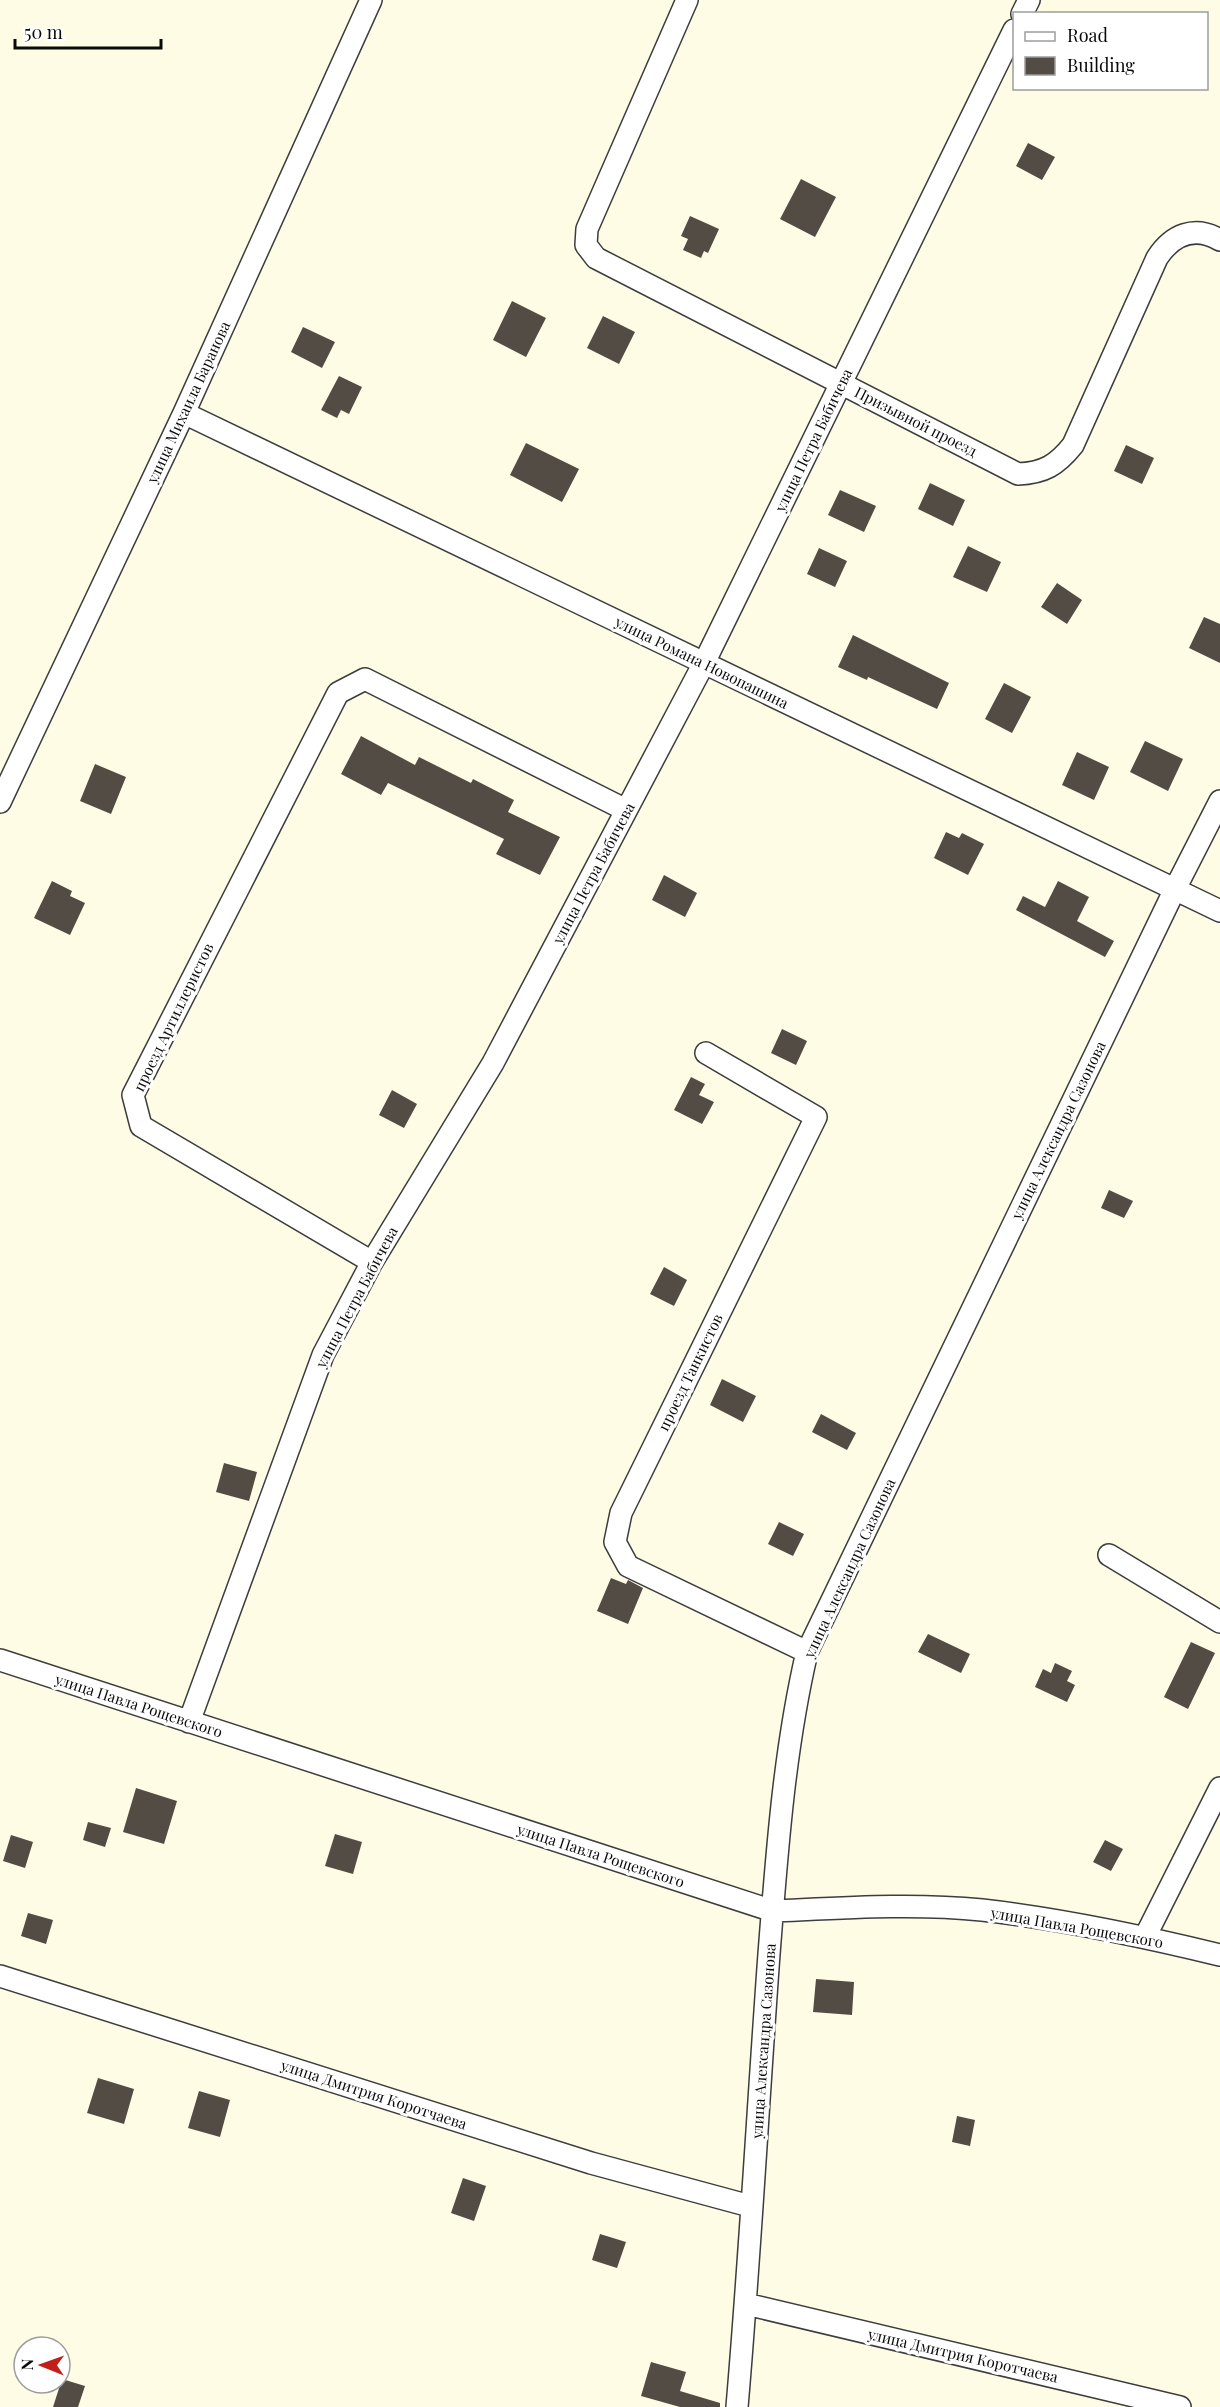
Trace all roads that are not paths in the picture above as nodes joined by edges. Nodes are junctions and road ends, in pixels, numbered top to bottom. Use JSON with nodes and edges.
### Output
{"nodes":[{"id":1,"x":371,"y":0,"type":"edge"},
{"id":2,"x":687,"y":0,"type":"edge"},
{"id":3,"x":1013,"y":32,"type":"edge"},
{"id":4,"x":1220,"y":240,"type":"edge"},
{"id":5,"x":840,"y":382,"type":"junction"},
{"id":6,"x":184,"y":413,"type":"junction"},
{"id":7,"x":704,"y":663,"type":"junction"},
{"id":8,"x":1220,"y":801,"type":"edge"},
{"id":9,"x":0,"y":802,"type":"edge"},
{"id":10,"x":626,"y":810,"type":"junction"},
{"id":11,"x":1175,"y":888,"type":"junction"},
{"id":12,"x":1220,"y":911,"type":"edge"},
{"id":13,"x":706,"y":1053,"type":"dead end"},
{"id":14,"x":372,"y":1262,"type":"junction"},
{"id":15,"x":1108,"y":1555,"type":"dead end"},
{"id":16,"x":1220,"y":1622,"type":"edge"},
{"id":17,"x":807,"y":1652,"type":"junction"},
{"id":18,"x":0,"y":1659,"type":"edge"},
{"id":19,"x":189,"y":1722,"type":"junction"},
{"id":20,"x":1220,"y":1788,"type":"edge"},
{"id":21,"x":773,"y":1911,"type":"junction"},
{"id":22,"x":1145,"y":1937,"type":"junction"},
{"id":23,"x":1220,"y":1955,"type":"edge"},
{"id":24,"x":0,"y":1976,"type":"edge"},
{"id":25,"x":750,"y":2206,"type":"junction"},
{"id":26,"x":746,"y":2304,"type":"junction"},
{"id":27,"x":737,"y":2407,"type":"edge"},
{"id":28,"x":1180,"y":2407,"type":"edge"}],
"edges":[{"from":1,"to":6,"type":"street","name":"улица Михаила Баранова"},
{"from":2,"to":5,"type":"street","name":"Призывной проезд"},
{"from":3,"to":5,"type":"street","name":"улица Петра Бабичева"},
{"from":4,"to":5,"type":"street","name":"Призывной проезд"},
{"from":5,"to":7,"type":"street","name":"улица Петра Бабичева"},
{"from":6,"to":7,"type":"street","name":"улица Романа Новопашина"},
{"from":6,"to":9,"type":"street","name":"улица Михаила Баранова"},
{"from":7,"to":10,"type":"street","name":"улица Петра Бабичева"},
{"from":7,"to":11,"type":"street","name":"улица Романа Новопашина"},
{"from":8,"to":11,"type":"street","name":"улица Александра Сазонова"},
{"from":10,"to":14,"type":"street","name":"улица Петра Бабичева"},
{"from":10,"to":14,"type":"street","name":"проезд Артиллеристов"},
{"from":11,"to":12,"type":"street","name":"улица Романа Новопашина"},
{"from":11,"to":17,"type":"street","name":"улица Александра Сазонова"},
{"from":13,"to":17,"type":"street","name":"проезд Танкистов"},
{"from":14,"to":19,"type":"street","name":"улица Петра Бабичева"},
{"from":15,"to":16,"type":"street"},
{"from":17,"to":21,"type":"street","name":"улица Александра Сазонова"},
{"from":18,"to":19,"type":"street","name":"улица Павла Рощевского"},
{"from":19,"to":21,"type":"street","name":"улица Павла Рощевского"},
{"from":20,"to":22,"type":"street"},
{"from":21,"to":22,"type":"street","name":"улица Павла Рощевского"},
{"from":21,"to":25,"type":"street","name":"улица Александра Сазонова"},
{"from":22,"to":23,"type":"street","name":"улица Павла Рощевского"},
{"from":24,"to":25,"type":"street","name":"улица Дмитрия Коротчаева"},
{"from":25,"to":26,"type":"street","name":"улица Александра Сазонова"},
{"from":26,"to":27,"type":"street","name":"улица Александра Сазонова"},
{"from":26,"to":28,"type":"street","name":"улица Дмитрия Коротчаева"}]}
